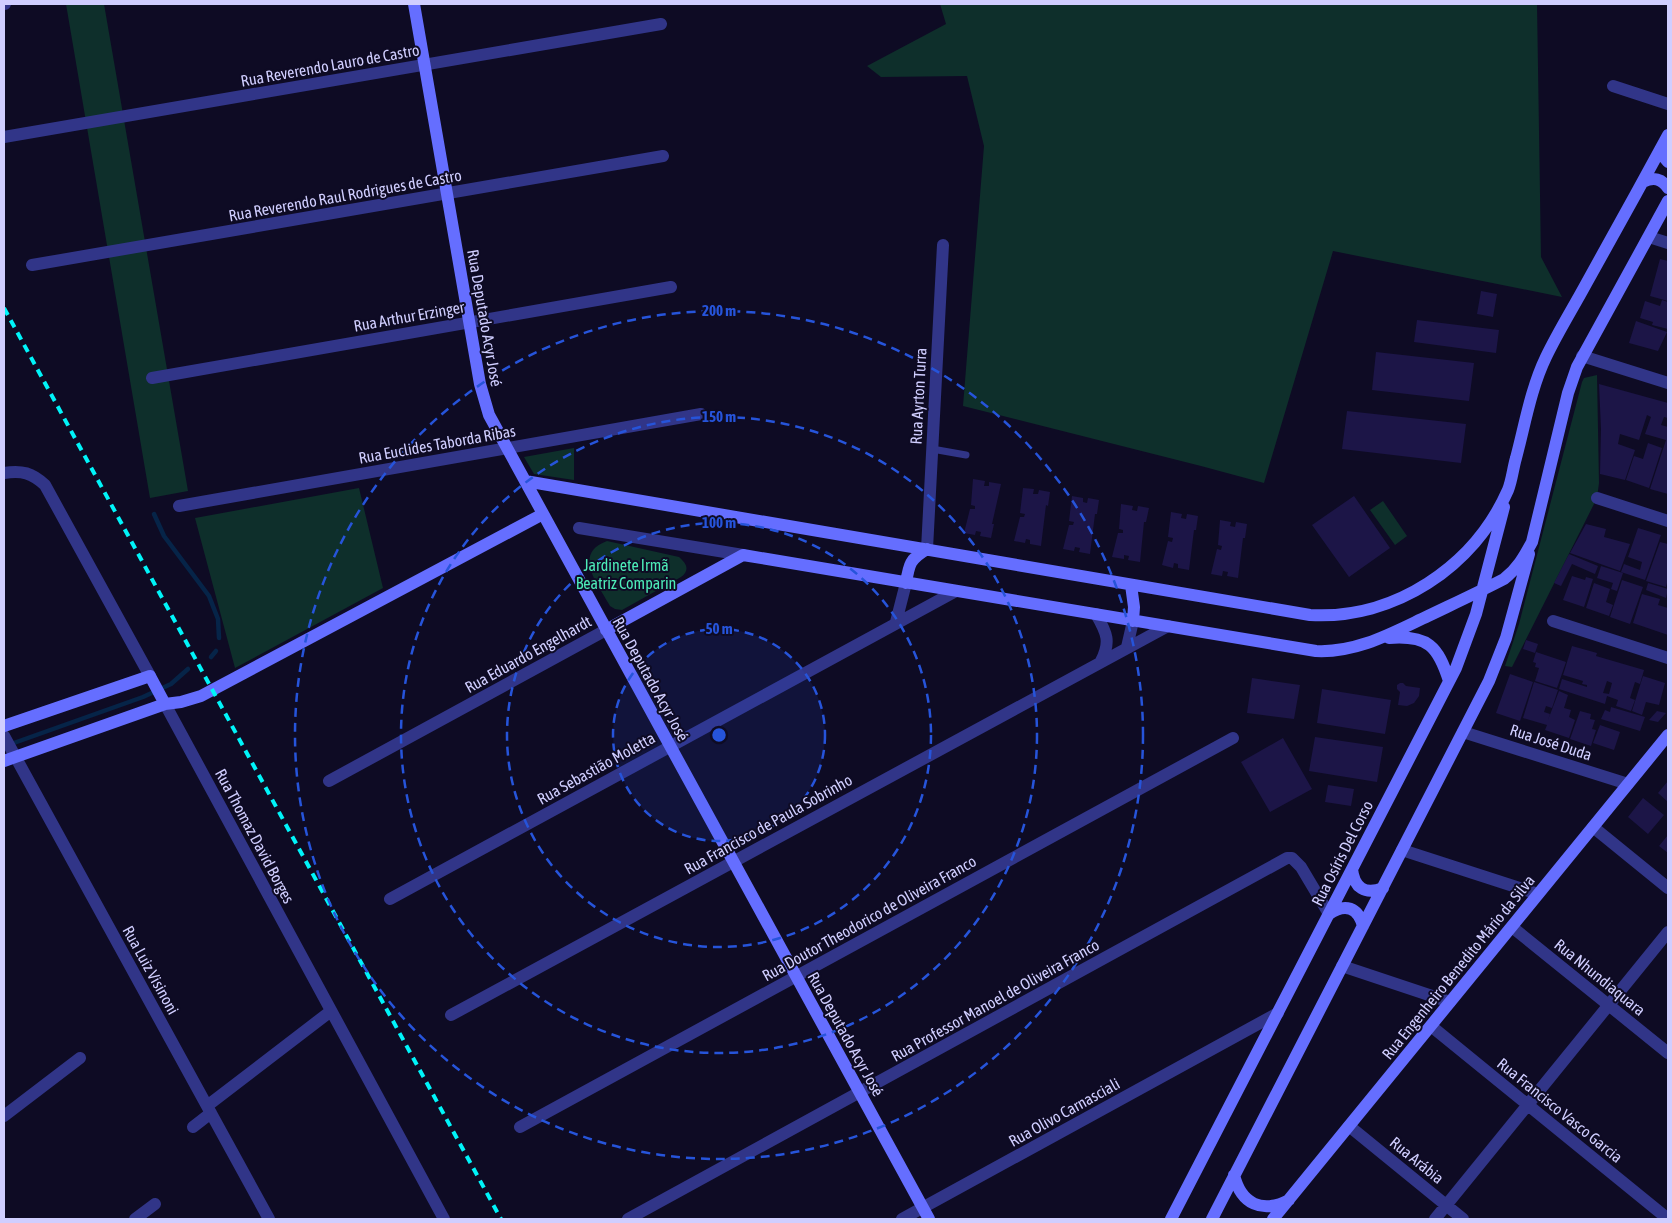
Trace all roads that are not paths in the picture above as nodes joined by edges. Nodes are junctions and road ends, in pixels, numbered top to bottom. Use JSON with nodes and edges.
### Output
{"nodes":[{"id":1,"x":414,"y":4,"type":"edge"},
{"id":2,"x":661,"y":24,"type":"dead end"},
{"id":3,"x":424,"y":65,"type":"junction"},
{"id":4,"x":1613,"y":86,"type":"dead end"},
{"id":5,"x":1668,"y":104,"type":"edge"},
{"id":6,"x":1668,"y":135,"type":"edge"},
{"id":7,"x":4,"y":137,"type":"edge"},
{"id":8,"x":1661,"y":148,"type":"junction"},
{"id":9,"x":663,"y":156,"type":"dead end"},
{"id":10,"x":1668,"y":162,"type":"edge"},
{"id":11,"x":1643,"y":182,"type":"junction"},
{"id":12,"x":1668,"y":188,"type":"edge"},
{"id":13,"x":447,"y":194,"type":"junction"},
{"id":14,"x":1668,"y":201,"type":"edge"},
{"id":15,"x":1649,"y":236,"type":"junction"},
{"id":16,"x":1668,"y":243,"type":"edge"},
{"id":17,"x":943,"y":245,"type":"dead end"},
{"id":18,"x":32,"y":265,"type":"dead end"},
{"id":19,"x":671,"y":287,"type":"dead end"},
{"id":20,"x":469,"y":322,"type":"junction"},
{"id":21,"x":1582,"y":356,"type":"junction"},
{"id":22,"x":152,"y":378,"type":"dead end"},
{"id":23,"x":1668,"y":383,"type":"edge"},
{"id":24,"x":701,"y":414,"type":"dead end"},
{"id":25,"x":506,"y":448,"type":"junction"},
{"id":26,"x":932,"y":449,"type":"junction"},
{"id":27,"x":966,"y":455,"type":"dead end"},
{"id":28,"x":4,"y":473,"type":"edge"},
{"id":29,"x":525,"y":481,"type":"junction"},
{"id":30,"x":1508,"y":490,"type":"junction"},
{"id":31,"x":1597,"y":498,"type":"dead end"},
{"id":32,"x":179,"y":506,"type":"dead end"},
{"id":33,"x":543,"y":514,"type":"junction"},
{"id":34,"x":1668,"y":521,"type":"edge"},
{"id":35,"x":580,"y":528,"type":"dead end"},
{"id":36,"x":1532,"y":542,"type":"junction"},
{"id":37,"x":927,"y":550,"type":"junction"},
{"id":38,"x":742,"y":555,"type":"junction"},
{"id":39,"x":906,"y":583,"type":"junction"},
{"id":40,"x":1131,"y":584,"type":"junction"},
{"id":41,"x":1483,"y":589,"type":"junction"},
{"id":42,"x":956,"y":591,"type":"junction"},
{"id":43,"x":1096,"y":614,"type":"junction"},
{"id":44,"x":1133,"y":620,"type":"junction"},
{"id":45,"x":1553,"y":621,"type":"dead end"},
{"id":46,"x":896,"y":622,"type":"junction"},
{"id":47,"x":1168,"y":626,"type":"junction"},
{"id":48,"x":606,"y":630,"type":"junction"},
{"id":49,"x":1382,"y":639,"type":"junction"},
{"id":50,"x":1127,"y":647,"type":"junction"},
{"id":51,"x":1668,"y":658,"type":"edge"},
{"id":52,"x":1101,"y":661,"type":"junction"},
{"id":53,"x":150,"y":676,"type":"junction"},
{"id":54,"x":1449,"y":682,"type":"junction"},
{"id":55,"x":165,"y":704,"type":"junction"},
{"id":56,"x":4,"y":726,"type":"edge"},
{"id":57,"x":1464,"y":732,"type":"junction"},
{"id":58,"x":1668,"y":734,"type":"edge"},
{"id":59,"x":4,"y":736,"type":"edge"},
{"id":60,"x":1233,"y":738,"type":"dead end"},
{"id":61,"x":670,"y":746,"type":"junction"},
{"id":62,"x":10,"y":759,"type":"edge"},
{"id":63,"x":329,"y":781,"type":"dead end"},
{"id":64,"x":1628,"y":784,"type":"junction"},
{"id":65,"x":1593,"y":827,"type":"junction"},
{"id":66,"x":1402,"y":850,"type":"junction"},
{"id":67,"x":733,"y":861,"type":"junction"},
{"id":68,"x":1352,"y":869,"type":"junction"},
{"id":69,"x":1383,"y":888,"type":"junction"},
{"id":70,"x":1668,"y":888,"type":"edge"},
{"id":71,"x":1538,"y":894,"type":"junction"},
{"id":72,"x":390,"y":899,"type":"dead end"},
{"id":73,"x":1329,"y":914,"type":"junction"},
{"id":74,"x":1364,"y":926,"type":"junction"},
{"id":75,"x":1512,"y":927,"type":"junction"},
{"id":76,"x":1668,"y":932,"type":"edge"},
{"id":77,"x":1342,"y":966,"type":"junction"},
{"id":78,"x":796,"y":976,"type":"junction"},
{"id":79,"x":1450,"y":1002,"type":"junction"},
{"id":80,"x":1609,"y":1005,"type":"junction"},
{"id":81,"x":331,"y":1011,"type":"junction"},
{"id":82,"x":1278,"y":1013,"type":"junction"},
{"id":83,"x":451,"y":1015,"type":"dead end"},
{"id":84,"x":1431,"y":1026,"type":"junction"},
{"id":85,"x":1241,"y":1033,"type":"junction"},
{"id":86,"x":1261,"y":1046,"type":"junction"},
{"id":87,"x":1668,"y":1053,"type":"edge"},
{"id":88,"x":80,"y":1058,"type":"dead end"},
{"id":89,"x":859,"y":1092,"type":"junction"},
{"id":90,"x":1528,"y":1105,"type":"junction"},
{"id":91,"x":209,"y":1110,"type":"junction"},
{"id":92,"x":4,"y":1116,"type":"edge"},
{"id":93,"x":1349,"y":1126,"type":"junction"},
{"id":94,"x":193,"y":1127,"type":"dead end"},
{"id":95,"x":520,"y":1128,"type":"dead end"},
{"id":96,"x":1234,"y":1175,"type":"junction"},
{"id":97,"x":1289,"y":1200,"type":"junction"},
{"id":98,"x":155,"y":1204,"type":"dead end"},
{"id":99,"x":1446,"y":1206,"type":"junction"},
{"id":100,"x":926,"y":1214,"type":"edge"},
{"id":101,"x":135,"y":1219,"type":"edge"},
{"id":102,"x":269,"y":1219,"type":"edge"},
{"id":103,"x":444,"y":1219,"type":"edge"},
{"id":104,"x":628,"y":1219,"type":"edge"},
{"id":105,"x":902,"y":1219,"type":"edge"},
{"id":106,"x":1171,"y":1219,"type":"edge"},
{"id":107,"x":1212,"y":1219,"type":"edge"},
{"id":108,"x":1273,"y":1219,"type":"edge"},
{"id":109,"x":1435,"y":1219,"type":"edge"},
{"id":110,"x":1464,"y":1219,"type":"edge"},
{"id":111,"x":1668,"y":1219,"type":"edge"}],
"edges":[{"from":1,"to":3,"type":"street","name":"Rua Deputado Acyr José"},
{"from":2,"to":3,"type":"street","name":"Rua Reverendo Lauro de Castro"},
{"from":3,"to":7,"type":"street","name":"Rua Reverendo Lauro de Castro"},
{"from":3,"to":13,"type":"street","name":"Rua Deputado Acyr José"},
{"from":4,"to":5,"type":"street"},
{"from":6,"to":8,"type":"street","name":"Rua Osíris Del Corso"},
{"from":8,"to":10,"type":"street"},
{"from":8,"to":11,"type":"street","name":"Rua Osíris Del Corso"},
{"from":9,"to":13,"type":"street","name":"Rua Reverendo Raul Rodrigues de Castro"},
{"from":11,"to":12,"type":"street"},
{"from":11,"to":30,"type":"street","name":"Rua Osíris Del Corso"},
{"from":13,"to":18,"type":"street","name":"Rua Reverendo Raul Rodrigues de Castro"},
{"from":13,"to":20,"type":"street","name":"Rua Deputado Acyr José"},
{"from":14,"to":15,"type":"street"},
{"from":15,"to":16,"type":"street"},
{"from":15,"to":21,"type":"street"},
{"from":17,"to":26,"type":"street","name":"Rua Ayrton Turra"},
{"from":19,"to":20,"type":"street","name":"Rua Arthur Erzinger"},
{"from":20,"to":22,"type":"street","name":"Rua Arthur Erzinger"},
{"from":20,"to":25,"type":"street","name":"Rua Deputado Acyr José"},
{"from":21,"to":23,"type":"street"},
{"from":21,"to":36,"type":"street"},
{"from":24,"to":25,"type":"street","name":"Rua Euclides Taborda Ribas"},
{"from":25,"to":29,"type":"street","name":"Rua Deputado Acyr José"},
{"from":25,"to":32,"type":"street","name":"Rua Euclides Taborda Ribas"},
{"from":26,"to":27,"type":"lane"},
{"from":26,"to":37,"type":"street","name":"Rua Ayrton Turra"},
{"from":28,"to":53,"type":"street","name":"Rua Thomaz David Borges"},
{"from":29,"to":33,"type":"street","name":"Rua Deputado Acyr José"},
{"from":29,"to":37,"type":"street"},
{"from":30,"to":40,"type":"street"},
{"from":30,"to":41,"type":"street","name":"Rua Osíris Del Corso"},
{"from":31,"to":34,"type":"street"},
{"from":33,"to":48,"type":"street","name":"Rua Deputado Acyr José"},
{"from":33,"to":55,"type":"street"},
{"from":35,"to":38,"type":"street"},
{"from":36,"to":41,"type":"street"},
{"from":36,"to":57,"type":"street"},
{"from":37,"to":39,"type":"street"},
{"from":37,"to":40,"type":"street"},
{"from":38,"to":39,"type":"street"},
{"from":38,"to":48,"type":"street","name":"Rua Eduardo Engelhardt"},
{"from":39,"to":42,"type":"street"},
{"from":39,"to":46,"type":"street"},
{"from":40,"to":44,"type":"street"},
{"from":41,"to":49,"type":"street"},
{"from":41,"to":54,"type":"street","name":"Rua Osíris Del Corso"},
{"from":42,"to":43,"type":"street"},
{"from":42,"to":46,"type":"street","name":"Rua Sebastião Moletta"},
{"from":43,"to":44,"type":"street"},
{"from":43,"to":52,"type":"street"},
{"from":44,"to":47,"type":"street"},
{"from":44,"to":50,"type":"street"},
{"from":45,"to":51,"type":"street"},
{"from":46,"to":61,"type":"street","name":"Rua Sebastião Moletta"},
{"from":47,"to":49,"type":"street"},
{"from":47,"to":50,"type":"street","name":"Rua Francisco de Paula Sobrinho"},
{"from":48,"to":61,"type":"street","name":"Rua Deputado Acyr José"},
{"from":48,"to":63,"type":"street","name":"Rua Eduardo Engelhardt"},
{"from":49,"to":54,"type":"street"},
{"from":50,"to":52,"type":"street","name":"Rua Francisco de Paula Sobrinho"},
{"from":52,"to":67,"type":"street","name":"Rua Francisco de Paula Sobrinho"},
{"from":53,"to":55,"type":"street","name":"Rua Thomaz David Borges"},
{"from":53,"to":56,"type":"street"},
{"from":54,"to":68,"type":"street","name":"Rua Osíris Del Corso"},
{"from":55,"to":62,"type":"street"},
{"from":55,"to":81,"type":"street","name":"Rua Thomaz David Borges"},
{"from":57,"to":64,"type":"street","name":"Rua José Duda"},
{"from":57,"to":66,"type":"street"},
{"from":58,"to":64,"type":"street","name":"Rua Engenheiro Benedito Mário da Silva"},
{"from":59,"to":62,"type":"street","name":"Rua Luiz Visinoni"},
{"from":60,"to":78,"type":"street","name":"Rua Doutor Theodorico de Oliveira Franco"},
{"from":61,"to":67,"type":"street","name":"Rua Deputado Acyr José"},
{"from":61,"to":72,"type":"street","name":"Rua Sebastião Moletta"},
{"from":62,"to":91,"type":"street","name":"Rua Luiz Visinoni"},
{"from":64,"to":65,"type":"street","name":"Rua Engenheiro Benedito Mário da Silva"},
{"from":65,"to":70,"type":"street"},
{"from":65,"to":71,"type":"street","name":"Rua Engenheiro Benedito Mário da Silva"},
{"from":66,"to":69,"type":"street"},
{"from":66,"to":71,"type":"street"},
{"from":67,"to":78,"type":"street","name":"Rua Deputado Acyr José"},
{"from":67,"to":83,"type":"street","name":"Rua Francisco de Paula Sobrinho"},
{"from":68,"to":69,"type":"street"},
{"from":68,"to":73,"type":"street","name":"Rua Osíris Del Corso"},
{"from":69,"to":74,"type":"street"},
{"from":71,"to":75,"type":"street","name":"Rua Engenheiro Benedito Mário da Silva"},
{"from":73,"to":74,"type":"street"},
{"from":73,"to":82,"type":"street","name":"Rua Osíris Del Corso"},
{"from":73,"to":89,"type":"street","name":"Rua Professor Manoel de Oliveira Franco"},
{"from":74,"to":77,"type":"street"},
{"from":75,"to":79,"type":"street","name":"Rua Engenheiro Benedito Mário da Silva"},
{"from":75,"to":80,"type":"street","name":"Rua Nhundiaquara"},
{"from":76,"to":80,"type":"street"},
{"from":77,"to":79,"type":"street"},
{"from":77,"to":96,"type":"street"},
{"from":78,"to":89,"type":"street","name":"Rua Deputado Acyr José"},
{"from":78,"to":95,"type":"street","name":"Rua Doutor Theodorico de Oliveira Franco"},
{"from":79,"to":84,"type":"street","name":"Rua Engenheiro Benedito Mário da Silva"},
{"from":80,"to":87,"type":"street","name":"Rua Nhundiaquara"},
{"from":80,"to":90,"type":"street"},
{"from":81,"to":91,"type":"street"},
{"from":81,"to":103,"type":"street","name":"Rua Thomaz David Borges"},
{"from":82,"to":85,"type":"street","name":"Rua Olivo Carnasciali"},
{"from":82,"to":86,"type":"street","name":"Rua Osíris Del Corso"},
{"from":84,"to":90,"type":"street","name":"Rua Francisco Vasco Garcia"},
{"from":84,"to":93,"type":"street","name":"Rua Engenheiro Benedito Mário da Silva"},
{"from":85,"to":86,"type":"street"},
{"from":85,"to":100,"type":"street","name":"Rua Olivo Carnasciali"},
{"from":86,"to":106,"type":"street","name":"Rua Osíris Del Corso"},
{"from":88,"to":92,"type":"street"},
{"from":89,"to":100,"type":"street","name":"Rua Deputado Acyr José"},
{"from":89,"to":104,"type":"street","name":"Rua Professor Manoel de Oliveira Franco"},
{"from":90,"to":99,"type":"street"},
{"from":90,"to":111,"type":"street","name":"Rua Francisco Vasco Garcia"},
{"from":91,"to":94,"type":"street"},
{"from":91,"to":102,"type":"street","name":"Rua Luiz Visinoni"},
{"from":93,"to":97,"type":"street","name":"Rua Engenheiro Benedito Mário da Silva"},
{"from":93,"to":99,"type":"street","name":"Rua Arábia"},
{"from":96,"to":97,"type":"street"},
{"from":96,"to":107,"type":"street"},
{"from":97,"to":108,"type":"street","name":"Rua Engenheiro Benedito Mário da Silva"},
{"from":98,"to":101,"type":"street"},
{"from":99,"to":109,"type":"street"},
{"from":99,"to":110,"type":"street","name":"Rua Arábia"},
{"from":100,"to":105,"type":"street","name":"Rua Olivo Carnasciali"}]}
